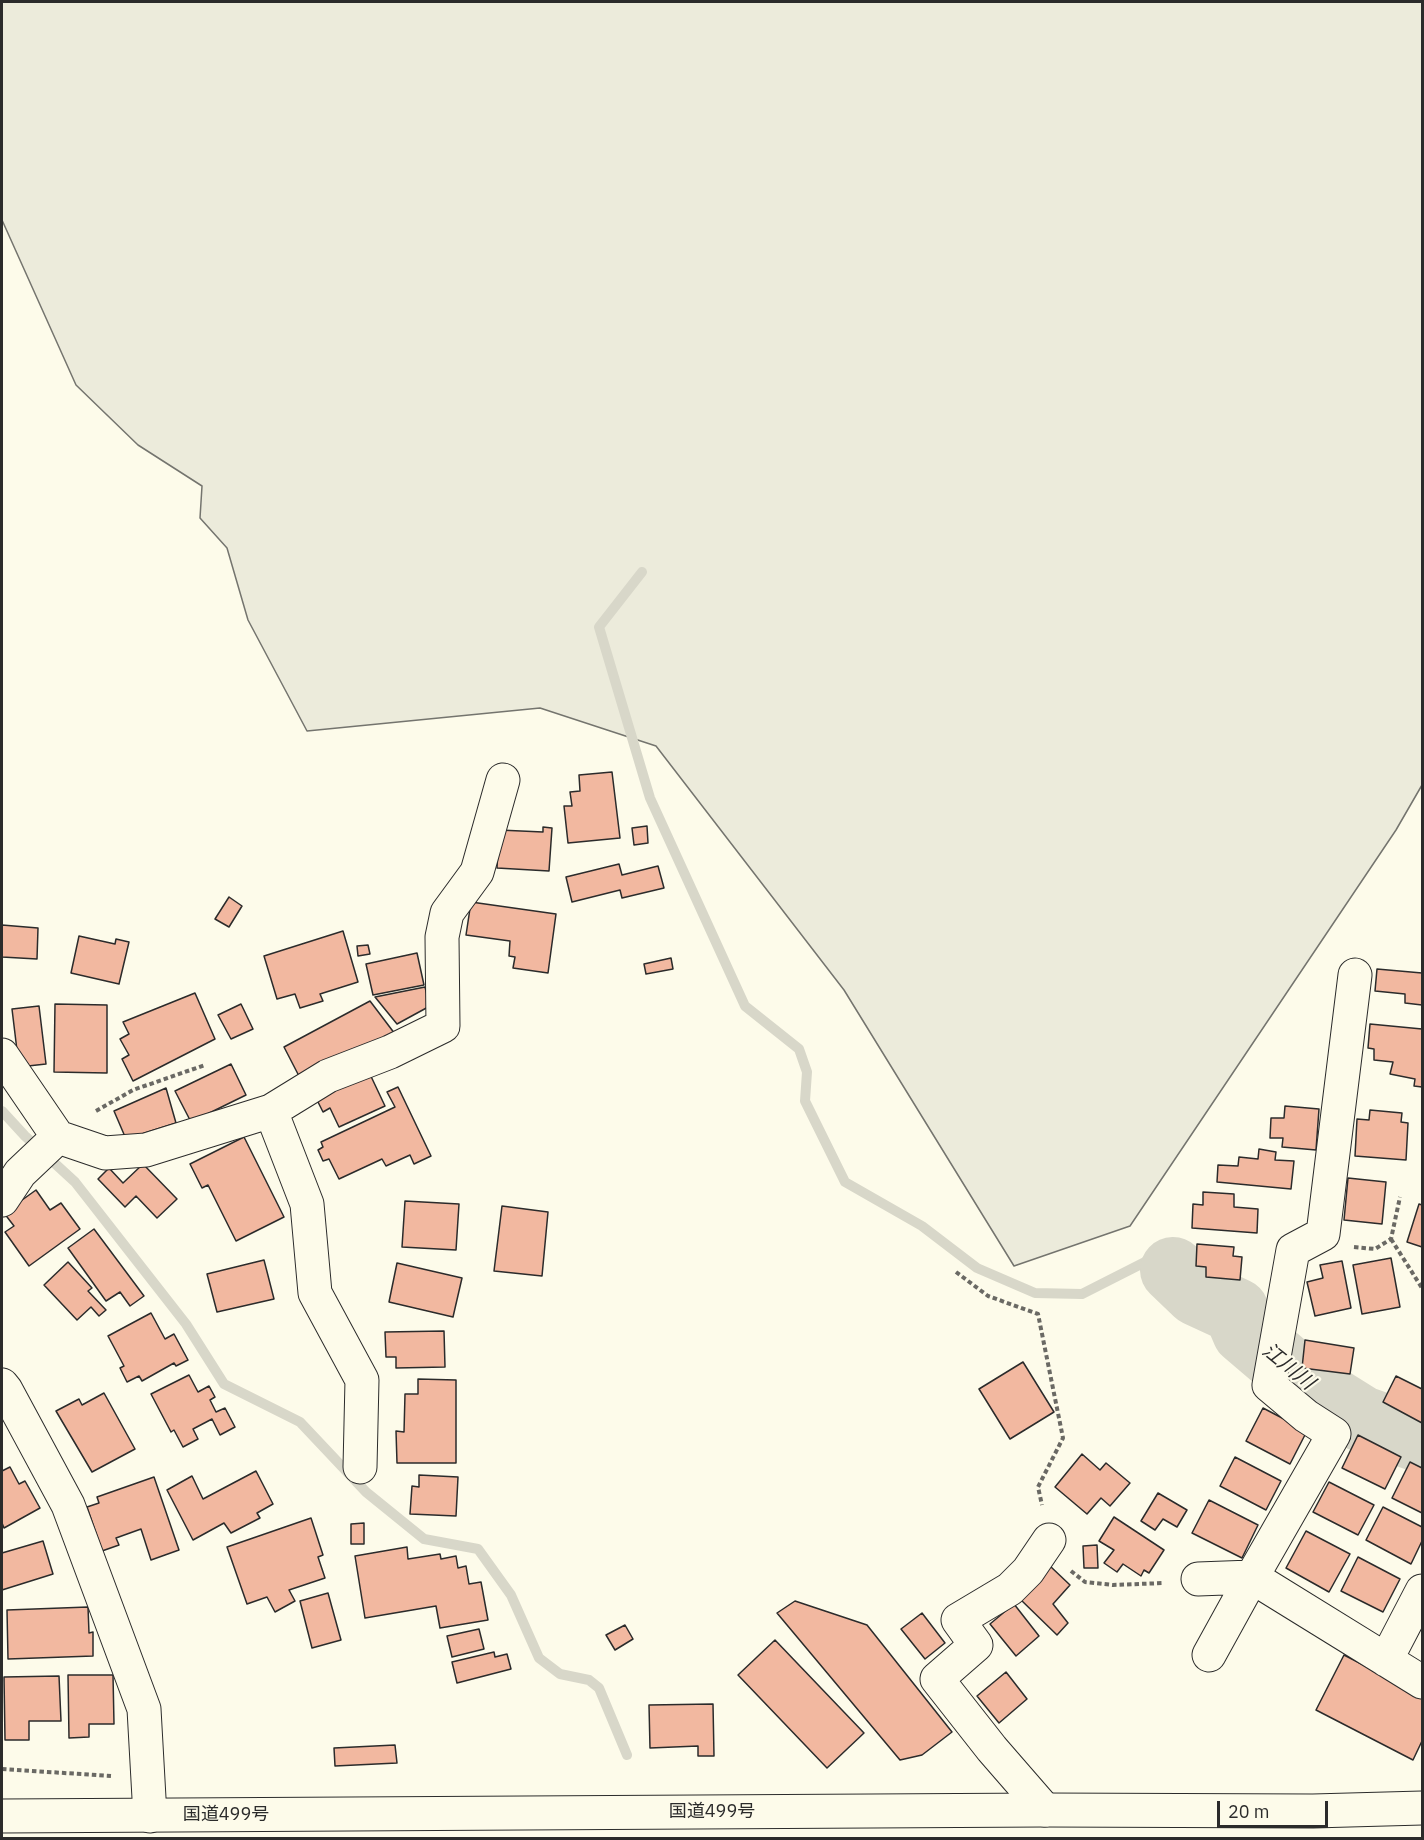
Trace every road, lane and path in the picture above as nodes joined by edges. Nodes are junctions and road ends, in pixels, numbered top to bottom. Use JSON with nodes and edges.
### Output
{"nodes":[{"id":1,"x":503,"y":780,"type":"dead end"},
{"id":2,"x":1355,"y":975,"type":"dead end"},
{"id":3,"x":2,"y":1055,"type":"edge"},
{"id":4,"x":206,"y":1065,"type":"dead end"},
{"id":5,"x":271,"y":1111,"type":"junction"},
{"id":6,"x":47,"y":1147,"type":"junction"},
{"id":7,"x":1400,"y":1197,"type":"dead end"},
{"id":8,"x":2,"y":1200,"type":"edge"},
{"id":9,"x":1323,"y":1234,"type":"junction"},
{"id":10,"x":1391,"y":1239,"type":"junction"},
{"id":11,"x":956,"y":1272,"type":"dead end"},
{"id":12,"x":1422,"y":1288,"type":"edge"},
{"id":13,"x":2,"y":1385,"type":"edge"},
{"id":14,"x":360,"y":1467,"type":"dead end"},
{"id":15,"x":1049,"y":1540,"type":"junction"},
{"id":16,"x":1252,"y":1577,"type":"junction"},
{"id":17,"x":1198,"y":1580,"type":"joint"},
{"id":18,"x":1422,"y":1591,"type":"edge"},
{"id":19,"x":1209,"y":1655,"type":"dead end"},
{"id":20,"x":1386,"y":1660,"type":"junction"},
{"id":21,"x":1422,"y":1682,"type":"edge"},
{"id":22,"x":1422,"y":1808,"type":"edge"},
{"id":23,"x":1045,"y":1810,"type":"junction"},
{"id":24,"x":2,"y":1816,"type":"edge"},
{"id":25,"x":150,"y":1816,"type":"junction"}],
"edges":[{"from":1,"to":5,"type":"main road"},
{"from":2,"to":9,"type":"main road"},
{"from":3,"to":6,"type":"main road"},
{"from":4,"to":6,"type":"path"},
{"from":5,"to":6,"type":"main road"},
{"from":5,"to":14,"type":"main road"},
{"from":6,"to":8,"type":"main road"},
{"from":7,"to":10,"type":"path"},
{"from":9,"to":10,"type":"path"},
{"from":9,"to":16,"type":"main road"},
{"from":10,"to":12,"type":"path"},
{"from":11,"to":15,"type":"path"},
{"from":13,"to":25,"type":"main road"},
{"from":15,"to":17,"type":"path"},
{"from":15,"to":23,"type":"main road"},
{"from":16,"to":17,"type":"main road"},
{"from":16,"to":19,"type":"main road"},
{"from":16,"to":20,"type":"main road"},
{"from":18,"to":20,"type":"main road"},
{"from":20,"to":21,"type":"main road"},
{"from":22,"to":23,"type":"main road","name":"国道499号"},
{"from":23,"to":25,"type":"main road","name":"国道499号"},
{"from":24,"to":25,"type":"main road","name":"国道499号"}]}
